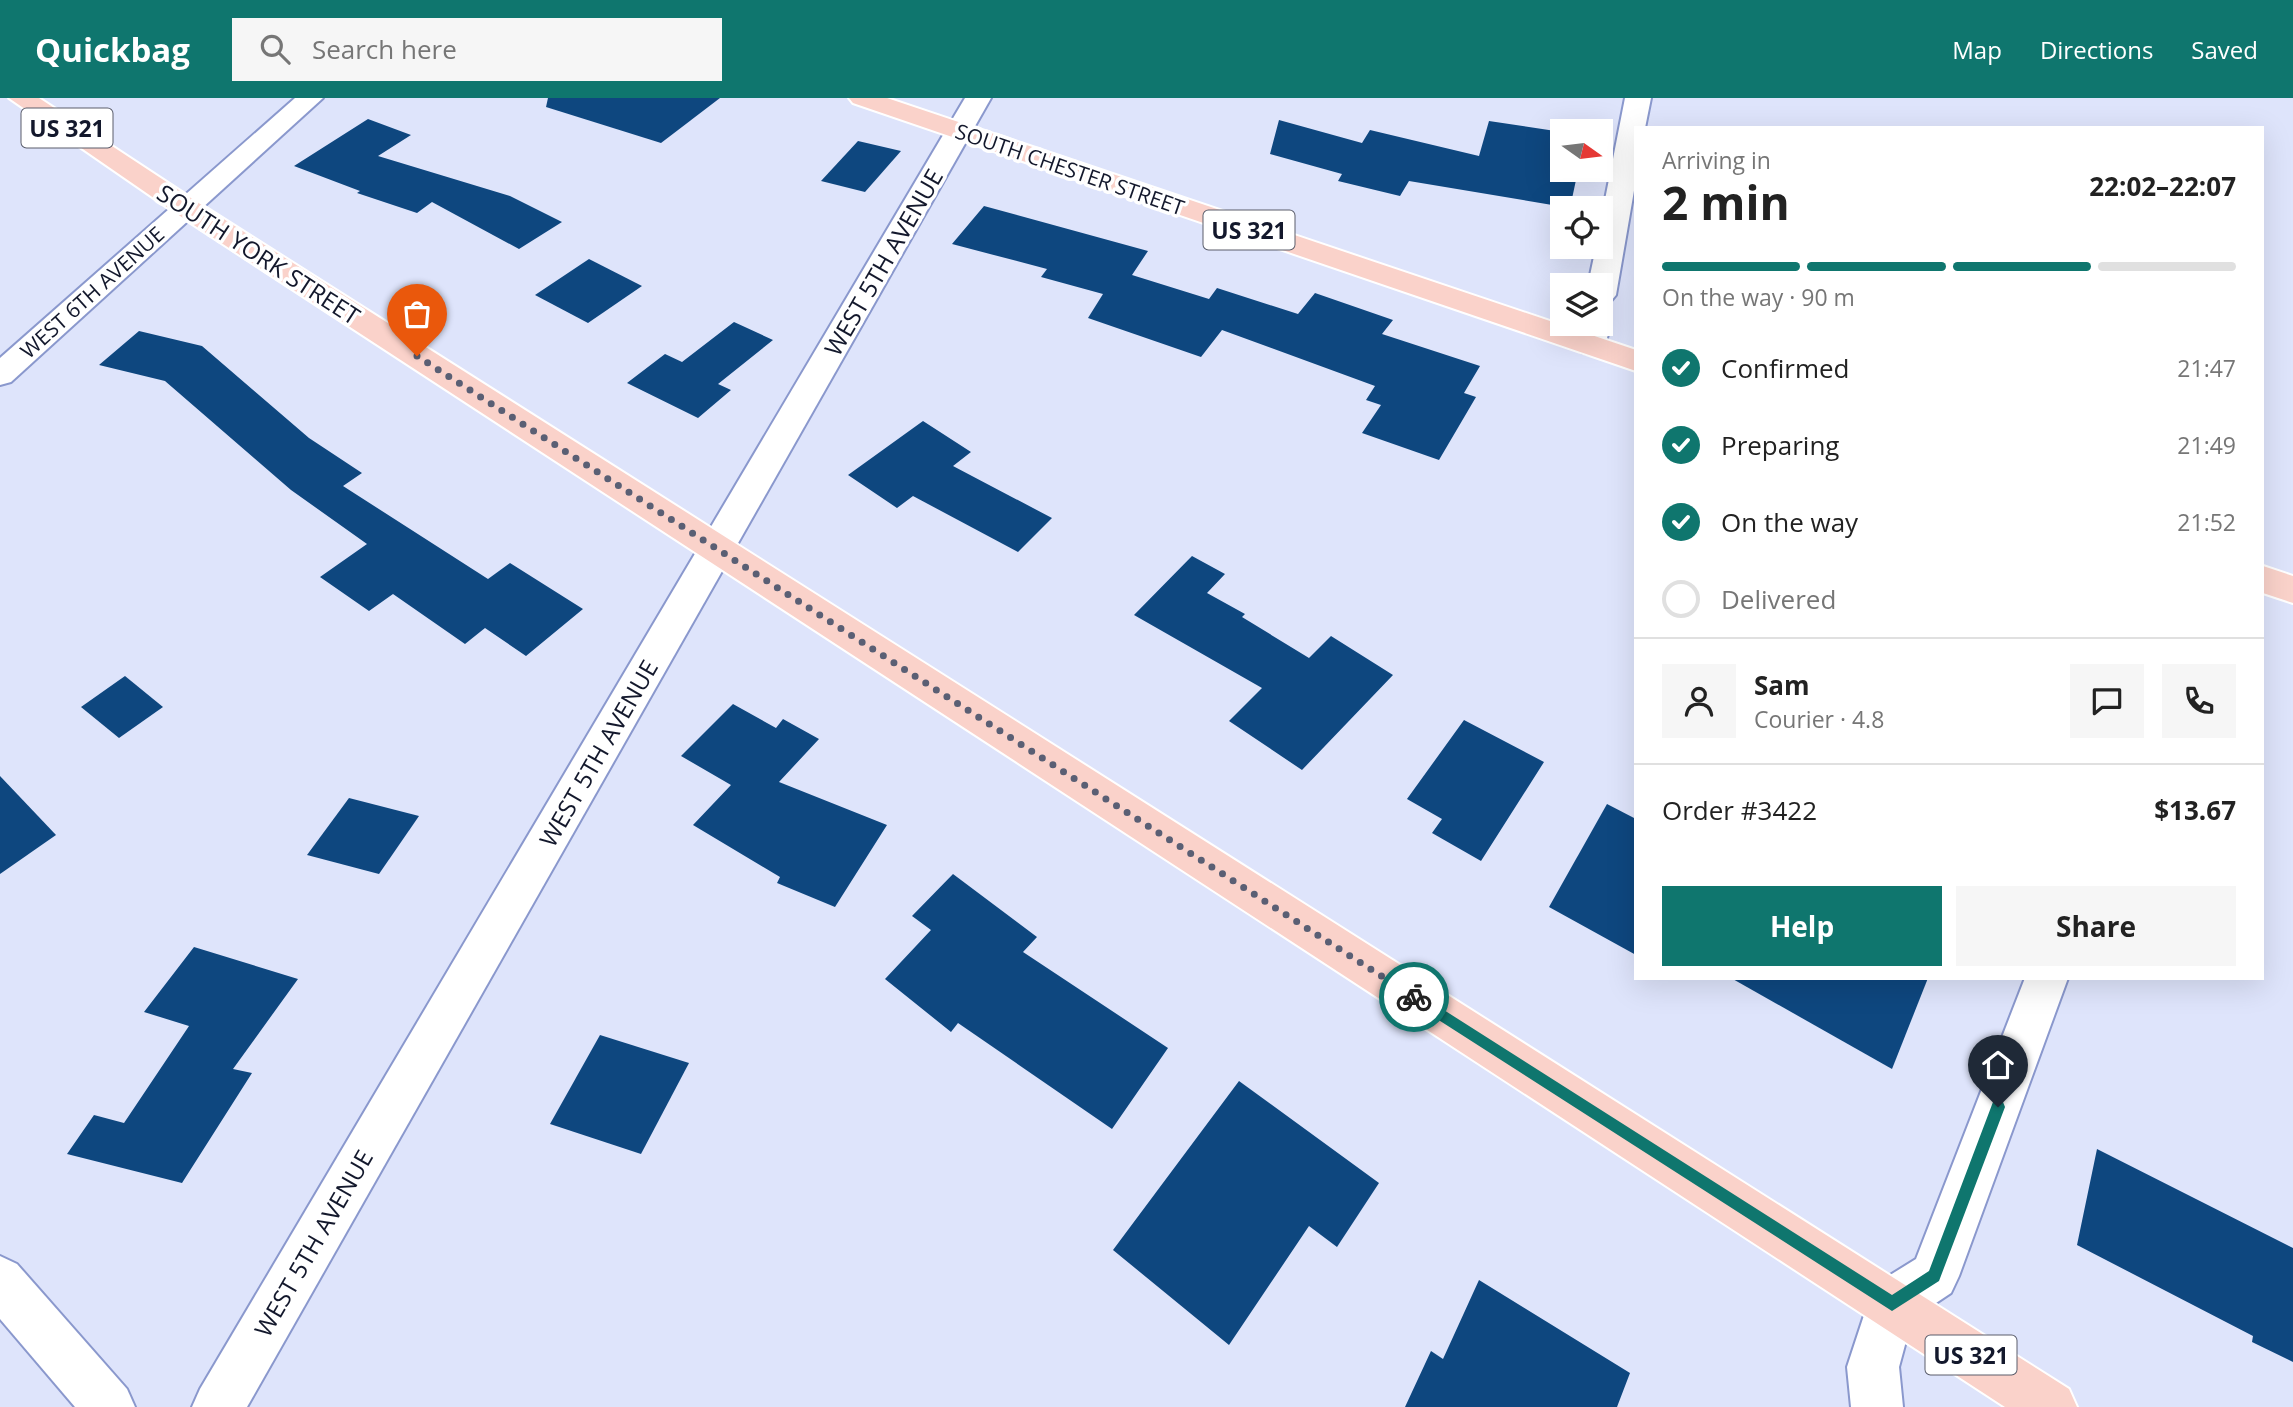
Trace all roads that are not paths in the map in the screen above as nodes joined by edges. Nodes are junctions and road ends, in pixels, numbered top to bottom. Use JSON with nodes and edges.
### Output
{"nodes":[{"id":1,"x":22,"y":98,"type":"edge"},
{"id":2,"x":310,"y":98,"type":"edge"},
{"id":3,"x":862,"y":98,"type":"edge"},
{"id":4,"x":978,"y":98,"type":"edge"},
{"id":5,"x":1638,"y":98,"type":"edge"},
{"id":6,"x":959,"y":132,"type":"junction"},
{"id":7,"x":187,"y":208,"type":"junction"},
{"id":8,"x":1605,"y":273,"type":"edge"},
{"id":9,"x":1550,"y":321,"type":"edge"},
{"id":10,"x":1596,"y":336,"type":"edge"},
{"id":11,"x":1634,"y":360,"type":"edge"},
{"id":12,"x":0,"y":375,"type":"edge"},
{"id":13,"x":716,"y":549,"type":"junction"},
{"id":14,"x":2264,"y":579,"type":"edge"},
{"id":15,"x":2293,"y":590,"type":"edge"},
{"id":16,"x":2046,"y":980,"type":"edge"},
{"id":17,"x":0,"y":1281,"type":"edge"},
{"id":18,"x":1892,"y":1303,"type":"junction"},
{"id":19,"x":109,"y":1407,"type":"edge"},
{"id":20,"x":218,"y":1407,"type":"edge"},
{"id":21,"x":1877,"y":1407,"type":"edge"},
{"id":22,"x":2051,"y":1407,"type":"edge"}],
"edges":[{"from":1,"to":7,"type":"main road","name":"SOUTH YORK STREET","number":"US 321"},
{"from":2,"to":7,"type":"street","name":"WEST 6TH AVENUE"},
{"from":3,"to":6,"type":"main road","name":"SOUTH CHESTER STREET","number":"US 321"},
{"from":4,"to":6,"type":"street","name":"WEST 5TH AVENUE"},
{"from":5,"to":8,"type":"street"},
{"from":6,"to":9,"type":"main road","name":"SOUTH CHESTER STREET","number":"US 321"},
{"from":6,"to":13,"type":"street","name":"WEST 5TH AVENUE"},
{"from":7,"to":12,"type":"street","name":"WEST 6TH AVENUE"},
{"from":7,"to":13,"type":"main road","name":"SOUTH YORK STREET","number":"US 321"},
{"from":10,"to":11,"type":"main road","name":"SOUTH CHESTER STREET","number":"US 321"},
{"from":13,"to":18,"type":"main road","name":"SOUTH YORK STREET","number":"US 321"},
{"from":13,"to":20,"type":"street","name":"WEST 5TH AVENUE"},
{"from":14,"to":15,"type":"main road"},
{"from":16,"to":18,"type":"street"},
{"from":17,"to":19,"type":"street"},
{"from":18,"to":21,"type":"street"},
{"from":18,"to":22,"type":"main road","name":"SOUTH YORK STREET","number":"US 321"}]}
